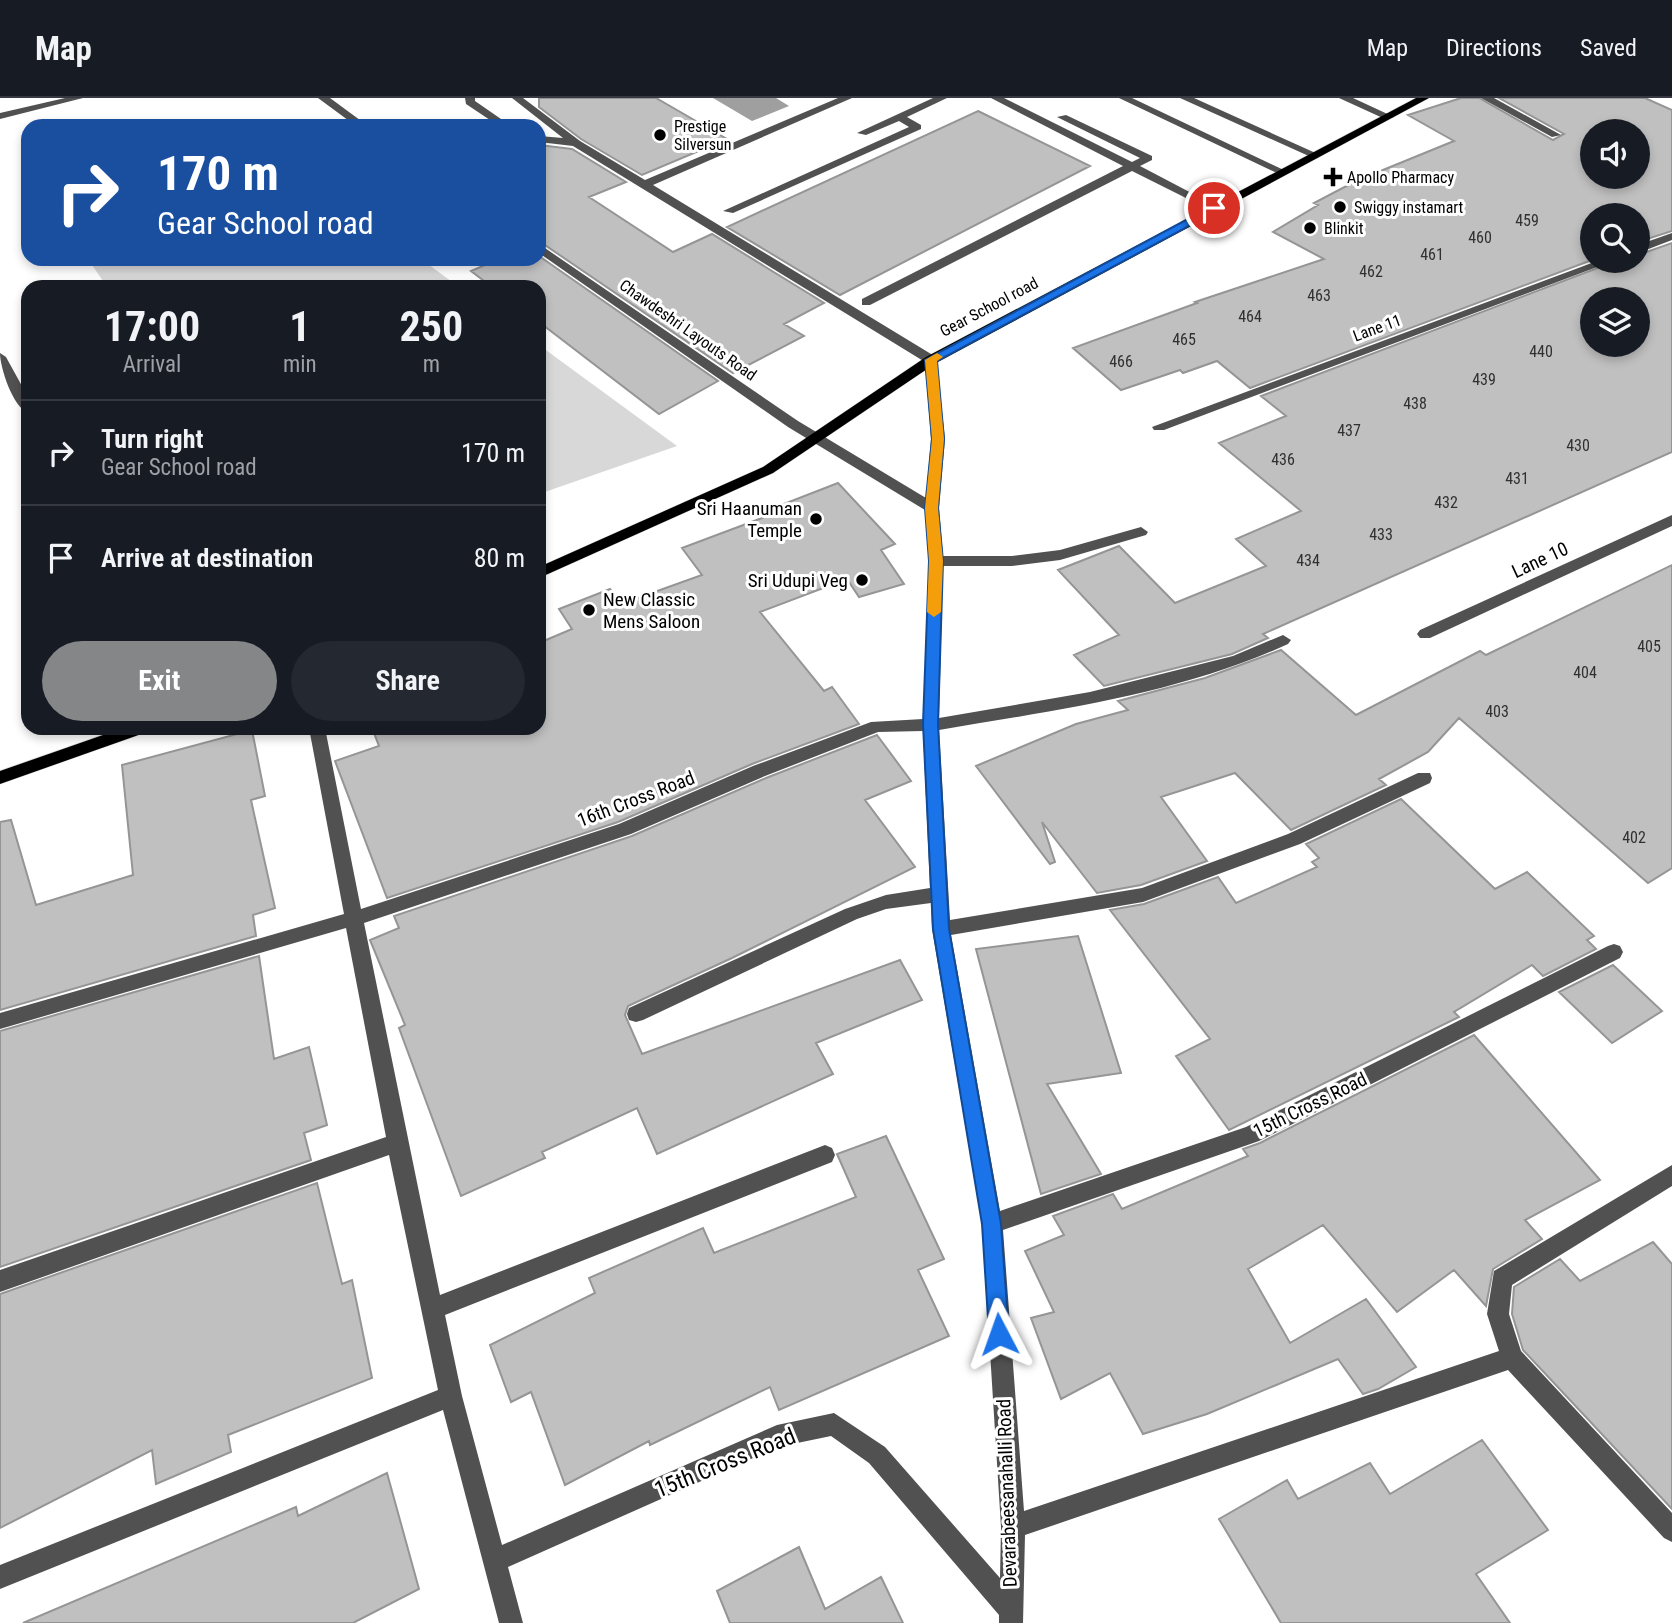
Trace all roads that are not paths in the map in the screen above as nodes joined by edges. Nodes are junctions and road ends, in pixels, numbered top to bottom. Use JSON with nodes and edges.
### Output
{"nodes":[{"id":1,"x":22,"y":98,"type":"edge"},
{"id":2,"x":78,"y":98,"type":"edge"},
{"id":3,"x":323,"y":98,"type":"edge"},
{"id":4,"x":470,"y":98,"type":"edge"},
{"id":5,"x":517,"y":98,"type":"edge"},
{"id":6,"x":847,"y":98,"type":"edge"},
{"id":7,"x":942,"y":98,"type":"edge"},
{"id":8,"x":996,"y":98,"type":"edge"},
{"id":9,"x":1124,"y":98,"type":"edge"},
{"id":10,"x":1185,"y":98,"type":"edge"},
{"id":11,"x":1344,"y":98,"type":"edge"},
{"id":12,"x":1424,"y":98,"type":"edge"},
{"id":13,"x":1486,"y":98,"type":"edge"},
{"id":14,"x":21,"y":111,"type":"junction"},
{"id":15,"x":0,"y":116,"type":"edge"},
{"id":16,"x":898,"y":116,"type":"junction"},
{"id":17,"x":1062,"y":117,"type":"dead end"},
{"id":18,"x":1389,"y":117,"type":"junction"},
{"id":19,"x":353,"y":119,"type":"edge"},
{"id":20,"x":496,"y":119,"type":"edge"},
{"id":21,"x":545,"y":119,"type":"edge"},
{"id":22,"x":546,"y":120,"type":"edge"},
{"id":23,"x":863,"y":133,"type":"dead end"},
{"id":24,"x":1556,"y":135,"type":"dead end"},
{"id":25,"x":546,"y":140,"type":"edge"},
{"id":26,"x":576,"y":143,"type":"junction"},
{"id":27,"x":1315,"y":155,"type":"junction"},
{"id":28,"x":1132,"y":167,"type":"junction"},
{"id":29,"x":1283,"y":172,"type":"junction"},
{"id":30,"x":646,"y":184,"type":"junction"},
{"id":31,"x":1214,"y":208,"type":"junction"},
{"id":32,"x":729,"y":211,"type":"dead end"},
{"id":33,"x":1672,"y":236,"type":"edge"},
{"id":34,"x":1650,"y":244,"type":"edge"},
{"id":35,"x":546,"y":253,"type":"edge"},
{"id":36,"x":1580,"y":271,"type":"edge"},
{"id":37,"x":866,"y":302,"type":"dead end"},
{"id":38,"x":0,"y":357,"type":"edge"},
{"id":39,"x":931,"y":360,"type":"junction"},
{"id":40,"x":21,"y":396,"type":"edge"},
{"id":41,"x":1159,"y":428,"type":"dead end"},
{"id":42,"x":819,"y":437,"type":"junction"},
{"id":43,"x":932,"y":508,"type":"junction"},
{"id":44,"x":1672,"y":520,"type":"edge"},
{"id":45,"x":1141,"y":532,"type":"dead end"},
{"id":46,"x":936,"y":561,"type":"junction"},
{"id":47,"x":546,"y":570,"type":"edge"},
{"id":48,"x":1425,"y":634,"type":"dead end"},
{"id":49,"x":1283,"y":640,"type":"dead end"},
{"id":50,"x":931,"y":724,"type":"junction"},
{"id":51,"x":121,"y":735,"type":"edge"},
{"id":52,"x":318,"y":735,"type":"edge"},
{"id":53,"x":0,"y":778,"type":"edge"},
{"id":54,"x":1424,"y":778,"type":"dead end"},
{"id":55,"x":939,"y":894,"type":"junction"},
{"id":56,"x":355,"y":918,"type":"junction"},
{"id":57,"x":941,"y":929,"type":"junction"},
{"id":58,"x":1614,"y":952,"type":"dead end"},
{"id":59,"x":636,"y":1014,"type":"dead end"},
{"id":60,"x":0,"y":1021,"type":"edge"},
{"id":61,"x":397,"y":1143,"type":"junction"},
{"id":62,"x":825,"y":1155,"type":"dead end"},
{"id":63,"x":1672,"y":1175,"type":"edge"},
{"id":64,"x":992,"y":1224,"type":"junction"},
{"id":65,"x":0,"y":1281,"type":"edge"},
{"id":66,"x":432,"y":1309,"type":"junction"},
{"id":67,"x":1512,"y":1358,"type":"junction"},
{"id":68,"x":451,"y":1396,"type":"junction"},
{"id":69,"x":1013,"y":1527,"type":"junction"},
{"id":70,"x":1672,"y":1530,"type":"edge"},
{"id":71,"x":495,"y":1562,"type":"junction"},
{"id":72,"x":0,"y":1577,"type":"edge"},
{"id":73,"x":1012,"y":1617,"type":"edge"},
{"id":74,"x":511,"y":1623,"type":"edge"}],
"edges":[{"from":1,"to":14,"type":"street"},
{"from":2,"to":14,"type":"street"},
{"from":3,"to":19,"type":"street"},
{"from":4,"to":20,"type":"street"},
{"from":5,"to":21,"type":"street"},
{"from":6,"to":30,"type":"street"},
{"from":7,"to":16,"type":"street"},
{"from":8,"to":28,"type":"street"},
{"from":9,"to":29,"type":"street"},
{"from":10,"to":27,"type":"street"},
{"from":11,"to":18,"type":"street"},
{"from":12,"to":18,"type":"main road","name":"Gear School road"},
{"from":13,"to":24,"type":"street"},
{"from":14,"to":15,"type":"street"},
{"from":16,"to":23,"type":"street"},
{"from":16,"to":32,"type":"street"},
{"from":17,"to":28,"type":"street"},
{"from":18,"to":27,"type":"main road","name":"Gear School road"},
{"from":22,"to":26,"type":"street"},
{"from":25,"to":26,"type":"street"},
{"from":26,"to":30,"type":"street"},
{"from":27,"to":29,"type":"main road","name":"Gear School road"},
{"from":28,"to":31,"type":"street"},
{"from":28,"to":37,"type":"street"},
{"from":29,"to":31,"type":"main road","name":"Gear School road"},
{"from":30,"to":39,"type":"street"},
{"from":31,"to":39,"type":"main road","name":"Gear School road"},
{"from":33,"to":34,"type":"street"},
{"from":35,"to":42,"type":"street","name":"Chawdeshri Layouts Road"},
{"from":36,"to":41,"type":"street","name":"Lane 11"},
{"from":38,"to":40,"type":"street"},
{"from":39,"to":42,"type":"main road","name":"Gear School road"},
{"from":39,"to":43,"type":"street","name":"Devarabeesanahalli Road"},
{"from":42,"to":43,"type":"street","name":"Chawdeshri Layouts Road"},
{"from":42,"to":47,"type":"main road","name":"Gear School road"},
{"from":43,"to":46,"type":"street","name":"Devarabeesanahalli Road"},
{"from":44,"to":48,"type":"street","name":"Lane 10"},
{"from":45,"to":46,"type":"street"},
{"from":46,"to":50,"type":"street","name":"Devarabeesanahalli Road"},
{"from":49,"to":50,"type":"street","name":"16th Cross Road"},
{"from":50,"to":55,"type":"street","name":"Devarabeesanahalli Road"},
{"from":50,"to":56,"type":"street","name":"16th Cross Road"},
{"from":51,"to":53,"type":"main road"},
{"from":52,"to":56,"type":"street"},
{"from":54,"to":57,"type":"street"},
{"from":55,"to":57,"type":"street","name":"Devarabeesanahalli Road"},
{"from":55,"to":59,"type":"street"},
{"from":56,"to":60,"type":"street","name":"16th Cross Road"},
{"from":56,"to":61,"type":"street"},
{"from":57,"to":64,"type":"street","name":"Devarabeesanahalli Road"},
{"from":58,"to":64,"type":"street","name":"15th Cross Road"},
{"from":61,"to":65,"type":"street"},
{"from":61,"to":66,"type":"street"},
{"from":62,"to":66,"type":"street"},
{"from":63,"to":67,"type":"street"},
{"from":64,"to":69,"type":"street","name":"Devarabeesanahalli Road"},
{"from":66,"to":68,"type":"street"},
{"from":67,"to":69,"type":"street"},
{"from":67,"to":70,"type":"street"},
{"from":68,"to":71,"type":"street"},
{"from":68,"to":72,"type":"street"},
{"from":69,"to":73,"type":"street","name":"Devarabeesanahalli Road"},
{"from":71,"to":73,"type":"street","name":"15th Cross Road"},
{"from":71,"to":74,"type":"street"}]}
